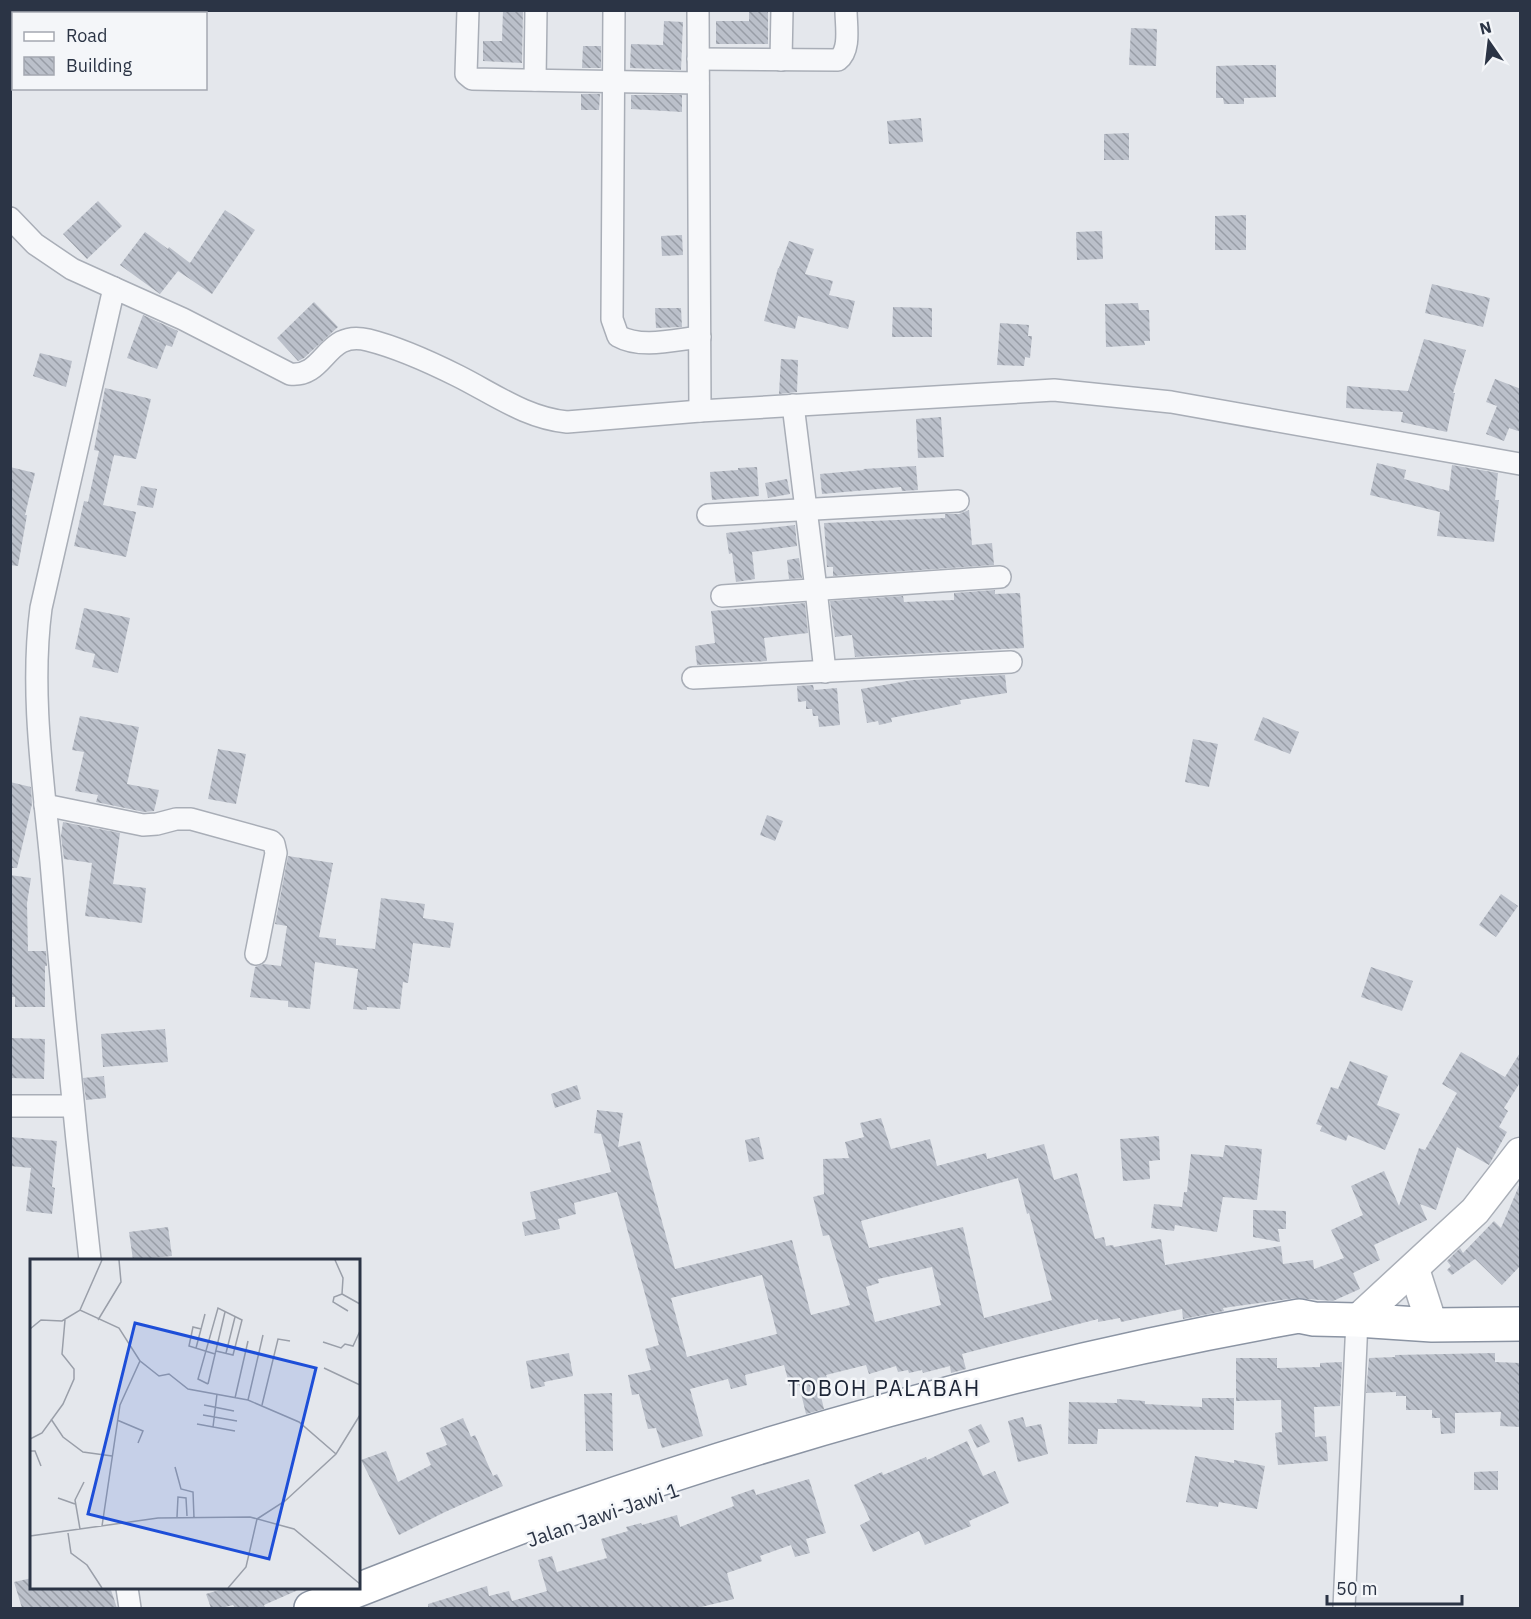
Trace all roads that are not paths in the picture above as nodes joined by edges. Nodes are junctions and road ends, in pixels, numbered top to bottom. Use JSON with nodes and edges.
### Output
{"nodes":[{"id":1,"x":468,"y":10,"type":"edge"},
{"id":2,"x":536,"y":10,"type":"edge"},
{"id":3,"x":614,"y":10,"type":"edge"},
{"id":4,"x":698,"y":10,"type":"edge"},
{"id":5,"x":782,"y":10,"type":"edge"},
{"id":6,"x":846,"y":10,"type":"edge"},
{"id":7,"x":698,"y":59,"type":"junction"},
{"id":8,"x":781,"y":60,"type":"junction"},
{"id":9,"x":535,"y":80,"type":"junction"},
{"id":10,"x":613,"y":82,"type":"junction"},
{"id":11,"x":698,"y":83,"type":"junction"},
{"id":12,"x":10,"y":218,"type":"edge"},
{"id":13,"x":114,"y":288,"type":"junction"},
{"id":14,"x":700,"y":337,"type":"junction"},
{"id":15,"x":793,"y":405,"type":"junction"},
{"id":16,"x":700,"y":411,"type":"junction"},
{"id":17,"x":1521,"y":464,"type":"edge"},
{"id":18,"x":958,"y":501,"type":"dead end"},
{"id":19,"x":806,"y":508,"type":"junction"},
{"id":20,"x":708,"y":516,"type":"dead end"},
{"id":21,"x":1000,"y":578,"type":"dead end"},
{"id":22,"x":816,"y":589,"type":"junction"},
{"id":23,"x":722,"y":596,"type":"dead end"},
{"id":24,"x":1011,"y":662,"type":"dead end"},
{"id":25,"x":825,"y":672,"type":"junction"},
{"id":26,"x":693,"y":678,"type":"dead end"},
{"id":27,"x":45,"y":805,"type":"junction"},
{"id":28,"x":256,"y":954,"type":"dead end"},
{"id":29,"x":10,"y":1106,"type":"edge"},
{"id":30,"x":73,"y":1106,"type":"junction"},
{"id":31,"x":1521,"y":1153,"type":"edge"},
{"id":32,"x":90,"y":1259,"type":"edge"},
{"id":33,"x":1414,"y":1269,"type":"junction"},
{"id":34,"x":1314,"y":1320,"type":"junction"},
{"id":35,"x":1357,"y":1320,"type":"junction"},
{"id":36,"x":1521,"y":1324,"type":"edge"},
{"id":37,"x":1432,"y":1325,"type":"junction"},
{"id":38,"x":127,"y":1589,"type":"edge"},
{"id":39,"x":130,"y":1608,"type":"edge"},
{"id":40,"x":311,"y":1608,"type":"edge"},
{"id":41,"x":360,"y":1608,"type":"edge"},
{"id":42,"x":1344,"y":1608,"type":"edge"}],
"edges":[{"from":1,"to":9,"type":"street"},
{"from":2,"to":9,"type":"street"},
{"from":3,"to":10,"type":"street"},
{"from":4,"to":7,"type":"street"},
{"from":5,"to":8,"type":"street"},
{"from":6,"to":8,"type":"street"},
{"from":7,"to":8,"type":"street"},
{"from":7,"to":11,"type":"street"},
{"from":9,"to":10,"type":"street"},
{"from":10,"to":11,"type":"street"},
{"from":10,"to":14,"type":"street"},
{"from":11,"to":14,"type":"street"},
{"from":12,"to":13,"type":"street"},
{"from":13,"to":16,"type":"street"},
{"from":13,"to":27,"type":"street"},
{"from":14,"to":16,"type":"street"},
{"from":15,"to":16,"type":"street"},
{"from":15,"to":17,"type":"street"},
{"from":15,"to":19,"type":"street"},
{"from":18,"to":19,"type":"street"},
{"from":19,"to":20,"type":"street"},
{"from":19,"to":22,"type":"street"},
{"from":21,"to":22,"type":"street"},
{"from":22,"to":23,"type":"street"},
{"from":22,"to":25,"type":"street"},
{"from":24,"to":25,"type":"street"},
{"from":25,"to":26,"type":"street"},
{"from":27,"to":28,"type":"street"},
{"from":27,"to":30,"type":"street"},
{"from":29,"to":30,"type":"street"},
{"from":30,"to":32,"type":"street"},
{"from":31,"to":33,"type":"main road"},
{"from":33,"to":35,"type":"main road"},
{"from":33,"to":37,"type":"main road"},
{"from":34,"to":35,"type":"highway"},
{"from":34,"to":40,"type":"highway"},
{"from":34,"to":41,"type":"highway","name":"Jalan Jawi-Jawi 1"},
{"from":35,"to":37,"type":"highway"},
{"from":35,"to":42,"type":"street"},
{"from":36,"to":37,"type":"highway"},
{"from":38,"to":39,"type":"street"}]}
